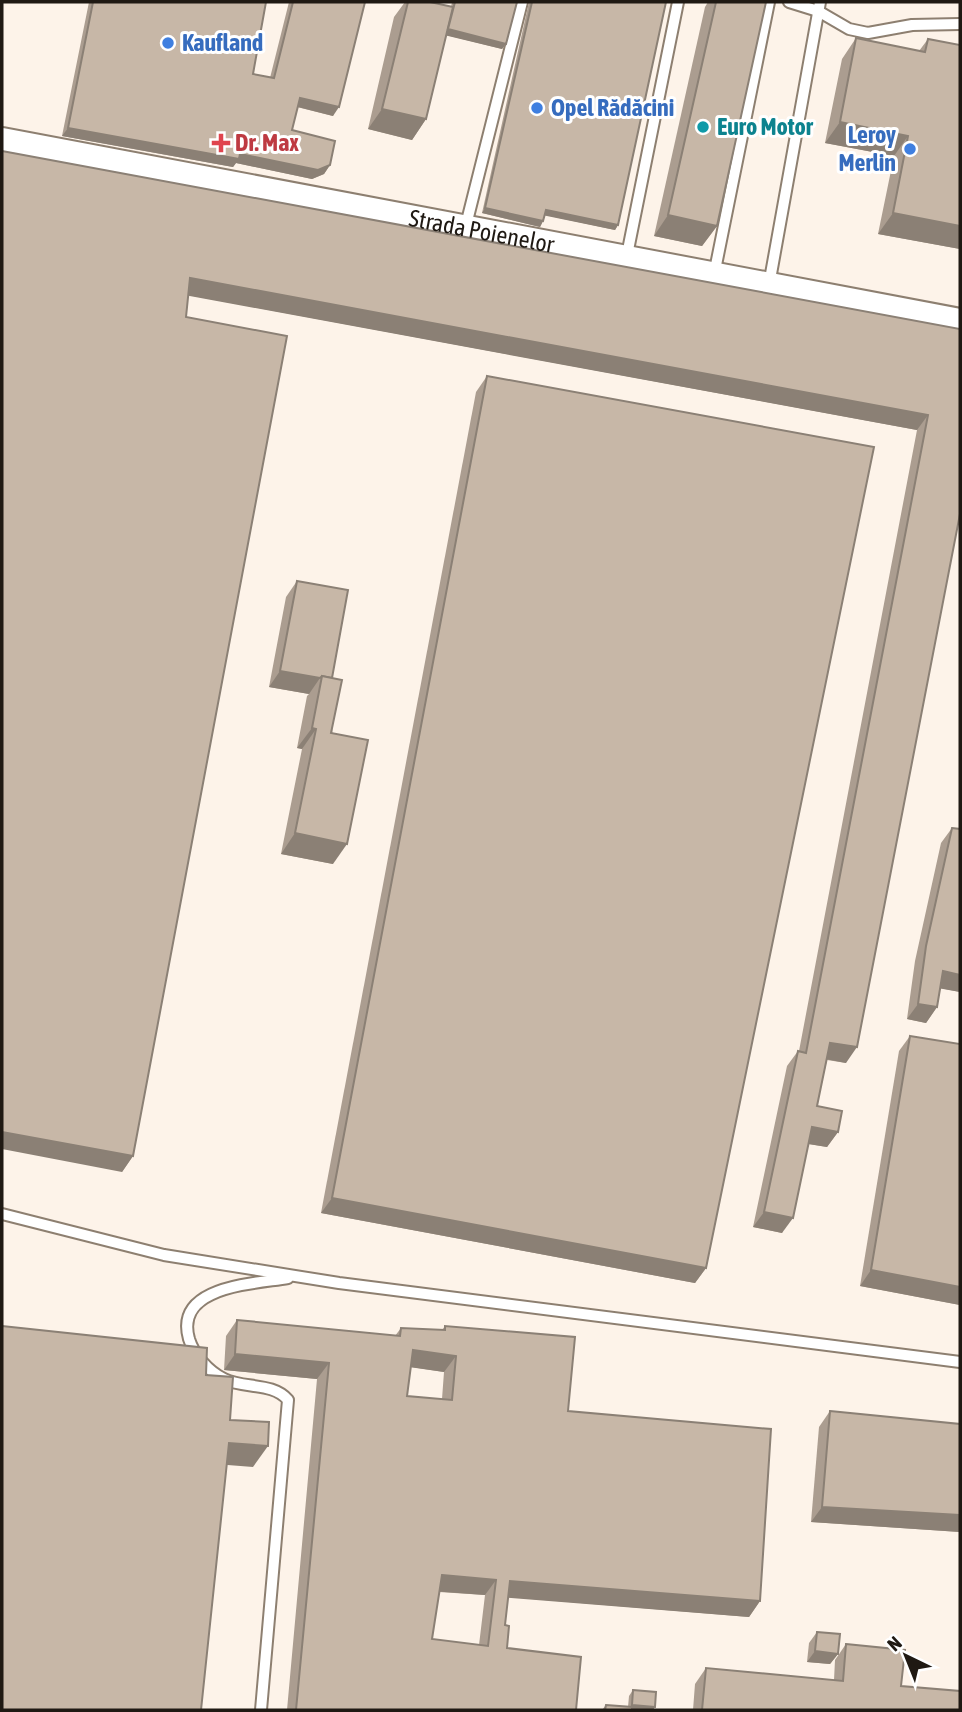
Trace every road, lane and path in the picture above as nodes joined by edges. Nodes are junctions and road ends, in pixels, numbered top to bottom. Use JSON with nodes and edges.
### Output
{"nodes":[{"id":1,"x":522,"y":2,"type":"edge"},
{"id":2,"x":678,"y":2,"type":"edge"},
{"id":3,"x":768,"y":2,"type":"edge"},
{"id":4,"x":789,"y":2,"type":"edge"},
{"id":5,"x":819,"y":7,"type":"edge"},
{"id":6,"x":960,"y":24,"type":"edge"},
{"id":7,"x":2,"y":141,"type":"edge"},
{"id":8,"x":465,"y":229,"type":"junction"},
{"id":9,"x":626,"y":260,"type":"junction"},
{"id":10,"x":714,"y":275,"type":"junction"},
{"id":11,"x":769,"y":285,"type":"junction"},
{"id":12,"x":960,"y":322,"type":"edge"},
{"id":13,"x":2,"y":1214,"type":"edge"},
{"id":14,"x":299,"y":1276,"type":"junction"},
{"id":15,"x":960,"y":1362,"type":"edge"},
{"id":16,"x":261,"y":1710,"type":"edge"}],
"edges":[{"from":1,"to":8,"type":"lane"},
{"from":2,"to":9,"type":"lane"},
{"from":3,"to":10,"type":"lane"},
{"from":4,"to":5,"type":"lane"},
{"from":5,"to":6,"type":"lane"},
{"from":5,"to":11,"type":"lane"},
{"from":7,"to":8,"type":"street","name":"Strada Poienelor"},
{"from":8,"to":9,"type":"street","name":"Strada Poienelor"},
{"from":9,"to":10,"type":"street","name":"Strada Poienelor"},
{"from":10,"to":11,"type":"street","name":"Strada Poienelor"},
{"from":11,"to":12,"type":"street","name":"Strada Poienelor"},
{"from":13,"to":14,"type":"lane"},
{"from":14,"to":15,"type":"lane"},
{"from":14,"to":16,"type":"lane"}]}
